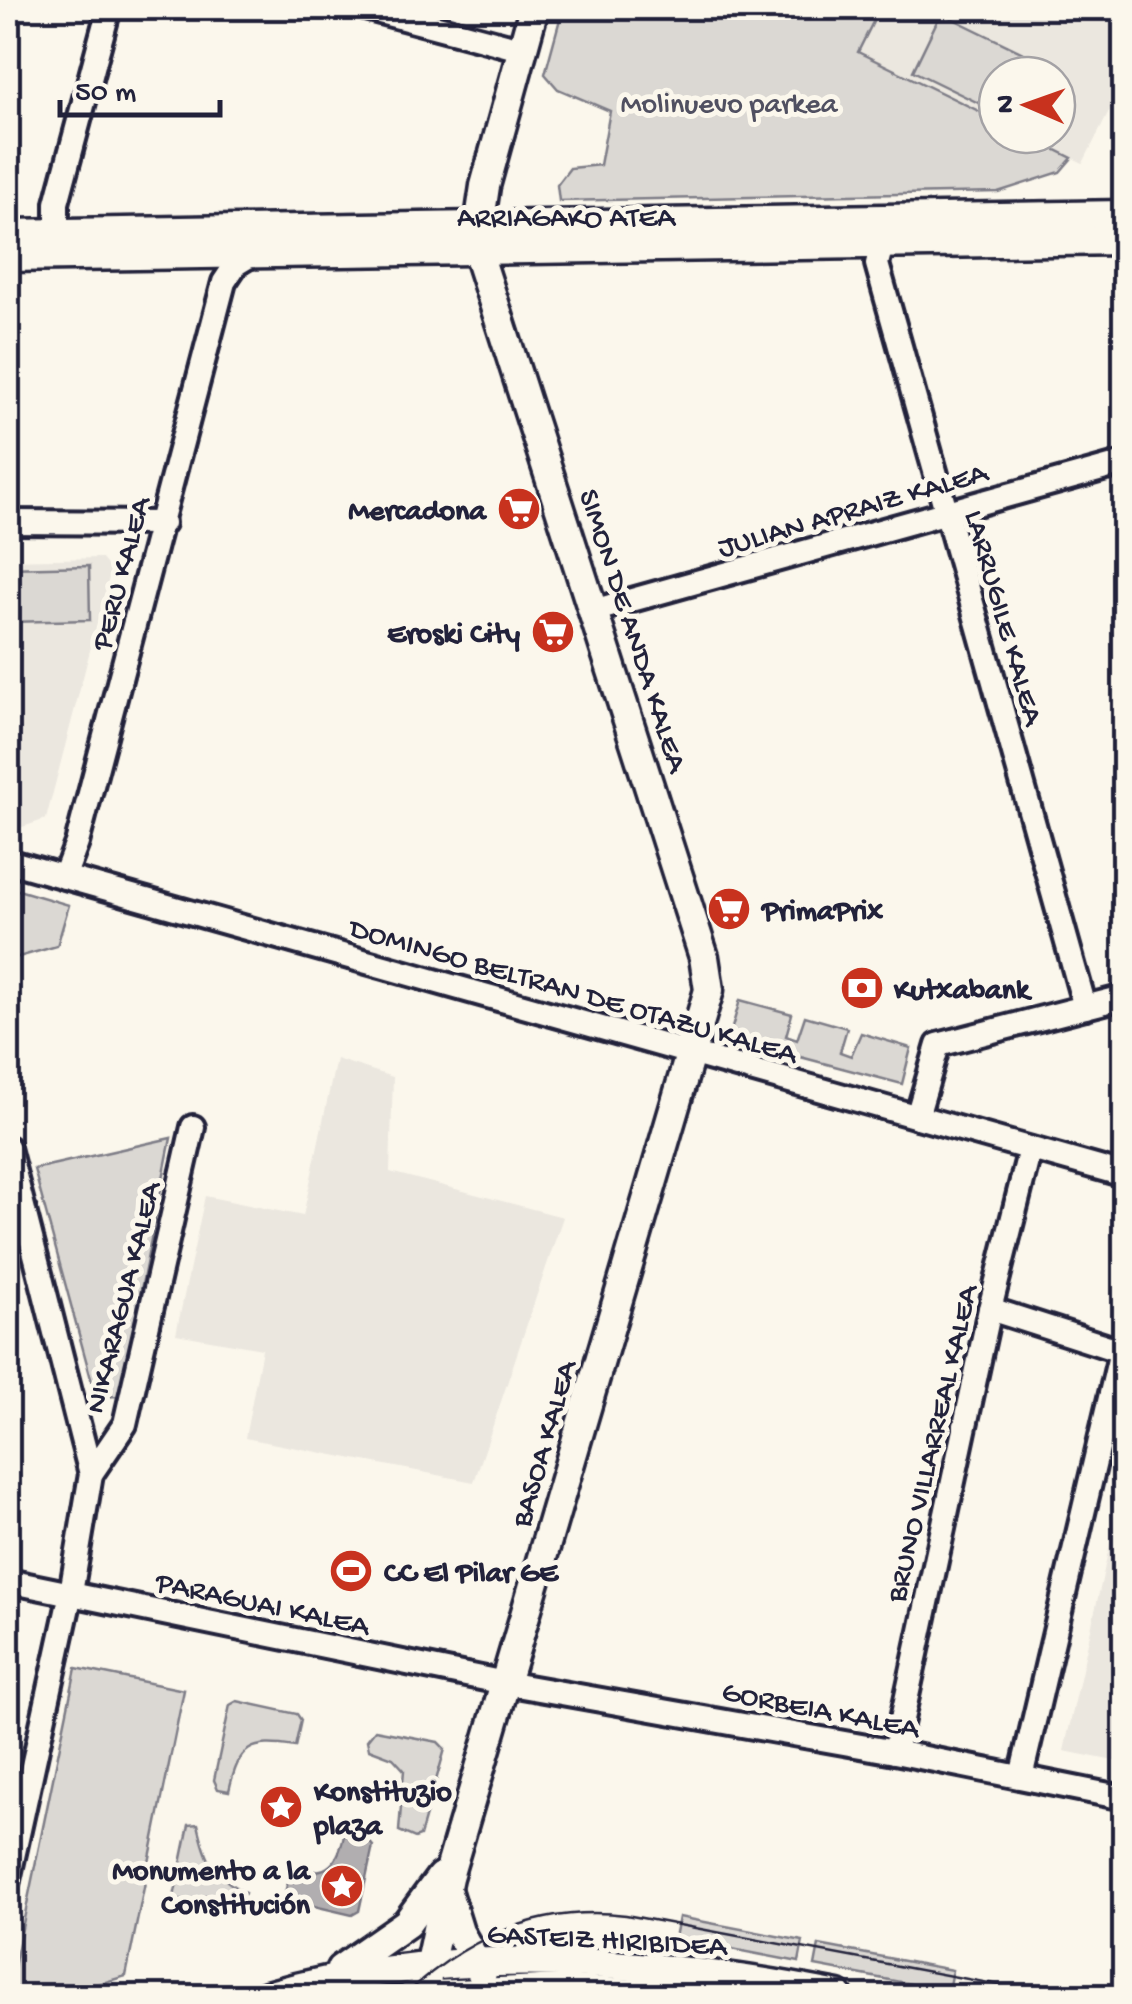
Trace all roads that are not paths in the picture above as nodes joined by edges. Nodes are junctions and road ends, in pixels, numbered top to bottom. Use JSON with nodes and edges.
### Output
{"nodes":[{"id":1,"x":110,"y":8,"type":"edge"},
{"id":2,"x":365,"y":8,"type":"edge"},
{"id":3,"x":534,"y":8,"type":"edge"},
{"id":4,"x":524,"y":50,"type":"junction"},
{"id":5,"x":1124,"y":215,"type":"edge"},
{"id":6,"x":184,"y":232,"type":"junction"},
{"id":7,"x":8,"y":234,"type":"edge"},
{"id":8,"x":57,"y":234,"type":"junction"},
{"id":9,"x":476,"y":237,"type":"junction"},
{"id":10,"x":1124,"y":240,"type":"edge"},
{"id":11,"x":882,"y":244,"type":"junction"},
{"id":12,"x":256,"y":252,"type":"junction"},
{"id":13,"x":210,"y":253,"type":"junction"},
{"id":14,"x":8,"y":256,"type":"edge"},
{"id":15,"x":224,"y":282,"type":"junction"},
{"id":16,"x":1124,"y":462,"type":"edge"},
{"id":17,"x":946,"y":514,"type":"junction"},
{"id":18,"x":8,"y":522,"type":"edge"},
{"id":19,"x":163,"y":523,"type":"junction"},
{"id":20,"x":596,"y":610,"type":"junction"},
{"id":21,"x":8,"y":861,"type":"edge"},
{"id":22,"x":64,"y":877,"type":"junction"},
{"id":23,"x":1124,"y":997,"type":"edge"},
{"id":24,"x":1085,"y":1007,"type":"junction"},
{"id":25,"x":690,"y":1055,"type":"junction"},
{"id":26,"x":917,"y":1117,"type":"junction"},
{"id":27,"x":193,"y":1127,"type":"dead end"},
{"id":28,"x":8,"y":1148,"type":"edge"},
{"id":29,"x":1030,"y":1148,"type":"junction"},
{"id":30,"x":1124,"y":1175,"type":"edge"},
{"id":31,"x":990,"y":1310,"type":"junction"},
{"id":32,"x":1123,"y":1351,"type":"edge"},
{"id":33,"x":91,"y":1474,"type":"junction"},
{"id":34,"x":8,"y":1580,"type":"edge"},
{"id":35,"x":71,"y":1593,"type":"junction"},
{"id":36,"x":506,"y":1683,"type":"junction"},
{"id":37,"x":895,"y":1752,"type":"junction"},
{"id":38,"x":1020,"y":1777,"type":"junction"},
{"id":39,"x":1124,"y":1798,"type":"edge"},
{"id":40,"x":456,"y":1850,"type":"junction"},
{"id":41,"x":8,"y":1880,"type":"edge"},
{"id":42,"x":446,"y":1888,"type":"junction"},
{"id":43,"x":430,"y":1963,"type":"junction"},
{"id":44,"x":476,"y":1964,"type":"junction"},
{"id":45,"x":326,"y":1978,"type":"junction"},
{"id":46,"x":495,"y":1992,"type":"junction"},
{"id":47,"x":266,"y":1996,"type":"edge"},
{"id":48,"x":412,"y":1996,"type":"edge"},
{"id":49,"x":423,"y":1996,"type":"edge"},
{"id":50,"x":667,"y":1996,"type":"edge"},
{"id":51,"x":838,"y":1996,"type":"edge"}],
"edges":[{"from":1,"to":8,"type":"street"},
{"from":2,"to":4,"type":"street"},
{"from":3,"to":4,"type":"main road"},
{"from":4,"to":9,"type":"main road"},
{"from":5,"to":9,"type":"main road","name":"ARRIAGAKO ATEA"},
{"from":6,"to":8,"type":"main road","name":"ARRIAGAKO ATEA"},
{"from":6,"to":9,"type":"main road","name":"ARRIAGAKO ATEA"},
{"from":6,"to":13,"type":"street"},
{"from":7,"to":8,"type":"main road","name":"ARRIAGAKO ATEA"},
{"from":9,"to":11,"type":"main road","name":"ARRIAGAKO ATEA"},
{"from":9,"to":12,"type":"main road","name":"ARRIAGAKO ATEA"},
{"from":9,"to":20,"type":"main road","name":"SIMON DE ANDA KALEA"},
{"from":10,"to":11,"type":"main road","name":"ARRIAGAKO ATEA"},
{"from":11,"to":17,"type":"street","name":"LARRUGILE KALEA"},
{"from":12,"to":13,"type":"main road","name":"ARRIAGAKO ATEA"},
{"from":12,"to":15,"type":"street"},
{"from":13,"to":14,"type":"main road","name":"ARRIAGAKO ATEA"},
{"from":13,"to":15,"type":"street"},
{"from":15,"to":19,"type":"street","name":"PERU KALEA"},
{"from":16,"to":17,"type":"street","name":"JULIAN APRAIZ KALEA"},
{"from":17,"to":20,"type":"street","name":"JULIAN APRAIZ KALEA"},
{"from":17,"to":24,"type":"street","name":"LARRUGILE KALEA"},
{"from":18,"to":19,"type":"street"},
{"from":19,"to":22,"type":"street","name":"PERU KALEA"},
{"from":20,"to":25,"type":"main road","name":"SIMON DE ANDA KALEA"},
{"from":21,"to":22,"type":"street","name":"DOMINGO BELTRAN DE OTAZU KALEA"},
{"from":22,"to":25,"type":"street","name":"DOMINGO BELTRAN DE OTAZU KALEA"},
{"from":23,"to":24,"type":"street"},
{"from":24,"to":26,"type":"street"},
{"from":25,"to":26,"type":"street","name":"DOMINGO BELTRAN DE OTAZU KALEA"},
{"from":25,"to":36,"type":"main road","name":"BASOA KALEA"},
{"from":26,"to":29,"type":"street","name":"DOMINGO BELTRAN DE OTAZU KALEA"},
{"from":27,"to":33,"type":"street","name":"NIKARAGUA KALEA"},
{"from":28,"to":33,"type":"street"},
{"from":29,"to":30,"type":"street","name":"DOMINGO BELTRAN DE OTAZU KALEA"},
{"from":29,"to":31,"type":"street","name":"BRUNO VILLARREAL KALEA"},
{"from":31,"to":32,"type":"street"},
{"from":31,"to":37,"type":"street","name":"BRUNO VILLARREAL KALEA"},
{"from":32,"to":38,"type":"street"},
{"from":33,"to":35,"type":"street"},
{"from":34,"to":35,"type":"street","name":"PARAGUAI KALEA"},
{"from":35,"to":36,"type":"street","name":"PARAGUAI KALEA"},
{"from":35,"to":41,"type":"street"},
{"from":36,"to":37,"type":"street","name":"GORBEIA KALEA"},
{"from":36,"to":40,"type":"main road","name":"BASOA KALEA"},
{"from":37,"to":38,"type":"street","name":"GORBEIA KALEA"},
{"from":38,"to":39,"type":"street","name":"GORBEIA KALEA"},
{"from":40,"to":42,"type":"main road","name":"BASOA KALEA"},
{"from":40,"to":45,"type":"main road","name":"BASOA KALEA"},
{"from":42,"to":43,"type":"main road","name":"BASOA KALEA"},
{"from":42,"to":44,"type":"main road"},
{"from":43,"to":44,"type":"main road","name":"GASTEIZ HIRIBIDEA"},
{"from":43,"to":45,"type":"main road","name":"GASTEIZ HIRIBIDEA"},
{"from":43,"to":49,"type":"main road","name":"BASOA KALEA"},
{"from":44,"to":46,"type":"main road"},
{"from":44,"to":51,"type":"main road","name":"GASTEIZ HIRIBIDEA"},
{"from":45,"to":47,"type":"main road"},
{"from":46,"to":49,"type":"main road","name":"GASTEIZ HIRIBIDEA"},
{"from":46,"to":50,"type":"main road","name":"GASTEIZ HIRIBIDEA"},
{"from":48,"to":49,"type":"main road","name":"GASTEIZ HIRIBIDEA"}]}
